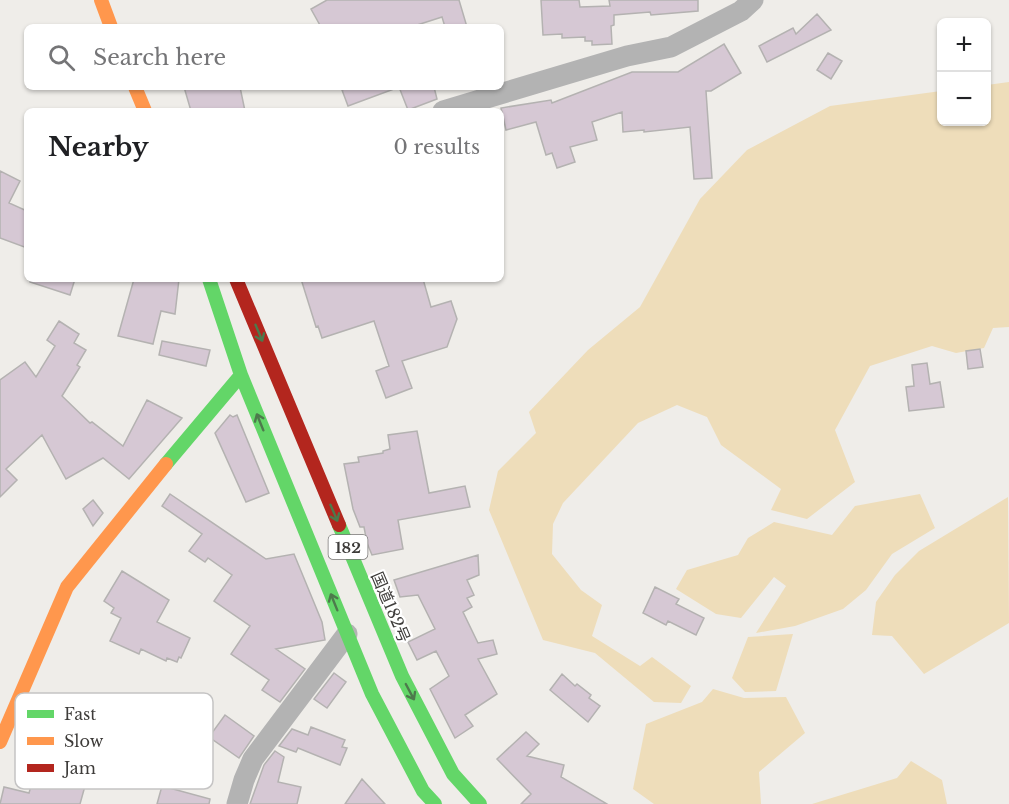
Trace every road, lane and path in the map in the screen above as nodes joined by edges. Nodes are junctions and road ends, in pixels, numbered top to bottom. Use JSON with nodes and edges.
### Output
{"nodes":[{"id":1,"x":101,"y":0,"type":"edge"},
{"id":2,"x":753,"y":0,"type":"edge"},
{"id":3,"x":110,"y":24,"type":"edge"},
{"id":4,"x":136,"y":90,"type":"edge"},
{"id":5,"x":144,"y":108,"type":"edge"},
{"id":6,"x":453,"y":108,"type":"edge"},
{"id":7,"x":210,"y":282,"type":"edge"},
{"id":8,"x":237,"y":282,"type":"edge"},
{"id":9,"x":241,"y":375,"type":"junction"},
{"id":10,"x":347,"y":634,"type":"junction"},
{"id":11,"x":21,"y":693,"type":"edge"},
{"id":12,"x":15,"y":707,"type":"edge"},
{"id":13,"x":0,"y":742,"type":"edge"},
{"id":14,"x":237,"y":804,"type":"edge"},
{"id":15,"x":435,"y":804,"type":"edge"},
{"id":16,"x":480,"y":804,"type":"edge"}],
"edges":[{"from":1,"to":3,"type":"main road"},
{"from":2,"to":6,"type":"street"},
{"from":4,"to":5,"type":"main road"},
{"from":7,"to":9,"type":"main road","number":"182"},
{"from":8,"to":16,"type":"main road","name":"国道182号","number":"182","one_way":true},
{"from":10,"to":9,"type":"main road","number":"182","one_way":true},
{"from":9,"to":11,"type":"main road"},
{"from":10,"to":14,"type":"street"},
{"from":10,"to":15,"type":"main road","number":"182"},
{"from":12,"to":13,"type":"main road"}]}
